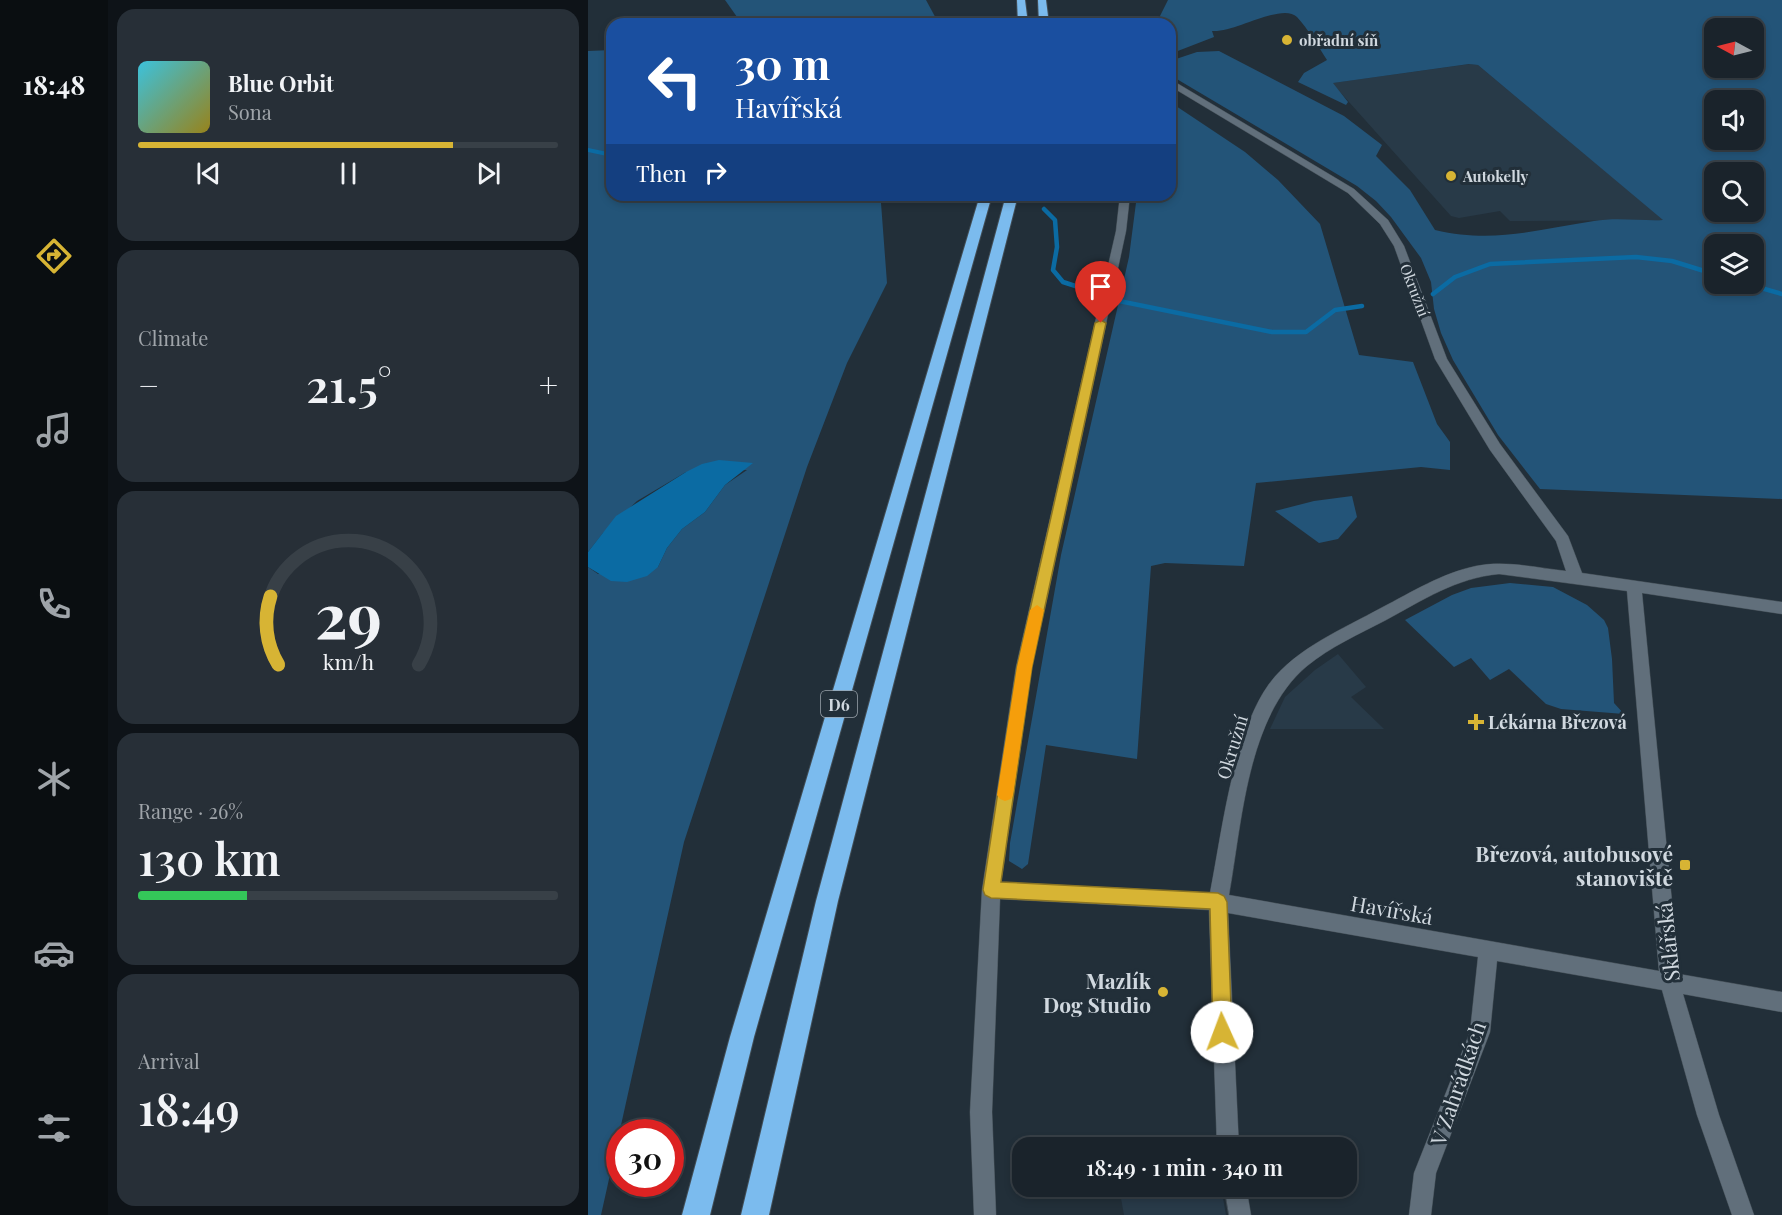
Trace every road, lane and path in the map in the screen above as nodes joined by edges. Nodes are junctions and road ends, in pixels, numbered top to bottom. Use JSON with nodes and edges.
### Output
{"nodes":[{"id":1,"x":1021,"y":0,"type":"edge"},
{"id":2,"x":1042,"y":0,"type":"edge"},
{"id":3,"x":1022,"y":18,"type":"edge"},
{"id":4,"x":1044,"y":18,"type":"edge"},
{"id":5,"x":1176,"y":86,"type":"edge"},
{"id":6,"x":984,"y":201,"type":"edge"},
{"id":7,"x":1010,"y":201,"type":"edge"},
{"id":8,"x":1124,"y":201,"type":"edge"},
{"id":9,"x":1576,"y":578,"type":"junction"},
{"id":10,"x":1634,"y":586,"type":"junction"},
{"id":11,"x":1782,"y":608,"type":"edge"},
{"id":12,"x":991,"y":890,"type":"junction"},
{"id":13,"x":1218,"y":902,"type":"junction"},
{"id":14,"x":1488,"y":950,"type":"junction"},
{"id":15,"x":1670,"y":983,"type":"junction"},
{"id":16,"x":1782,"y":1002,"type":"edge"},
{"id":17,"x":1228,"y":1137,"type":"edge"},
{"id":18,"x":1237,"y":1197,"type":"edge"},
{"id":19,"x":696,"y":1215,"type":"edge"},
{"id":20,"x":755,"y":1215,"type":"edge"},
{"id":21,"x":985,"y":1215,"type":"edge"},
{"id":22,"x":1240,"y":1215,"type":"edge"},
{"id":23,"x":1420,"y":1215,"type":"edge"},
{"id":24,"x":1743,"y":1215,"type":"edge"}],
"edges":[{"from":1,"to":3,"type":"highway"},
{"from":2,"to":4,"type":"highway"},
{"from":5,"to":9,"type":"street","name":"Okružní"},
{"from":6,"to":19,"type":"highway","number":"D6"},
{"from":7,"to":20,"type":"highway","number":"D6"},
{"from":8,"to":12,"type":"street"},
{"from":9,"to":10,"type":"street","name":"Okružní"},
{"from":9,"to":13,"type":"street","name":"Okružní"},
{"from":10,"to":11,"type":"street","name":"Okružní"},
{"from":10,"to":15,"type":"street","name":"Sklářská"},
{"from":12,"to":13,"type":"street","name":"Havířská"},
{"from":12,"to":21,"type":"street"},
{"from":13,"to":14,"type":"street","name":"Havířská"},
{"from":13,"to":17,"type":"street","name":"Okružní"},
{"from":14,"to":15,"type":"street","name":"Havířská"},
{"from":14,"to":23,"type":"street","name":"V Zahrádkách"},
{"from":15,"to":16,"type":"street","name":"Havířská"},
{"from":15,"to":24,"type":"street","name":"Sklářská"},
{"from":18,"to":22,"type":"street"}]}
